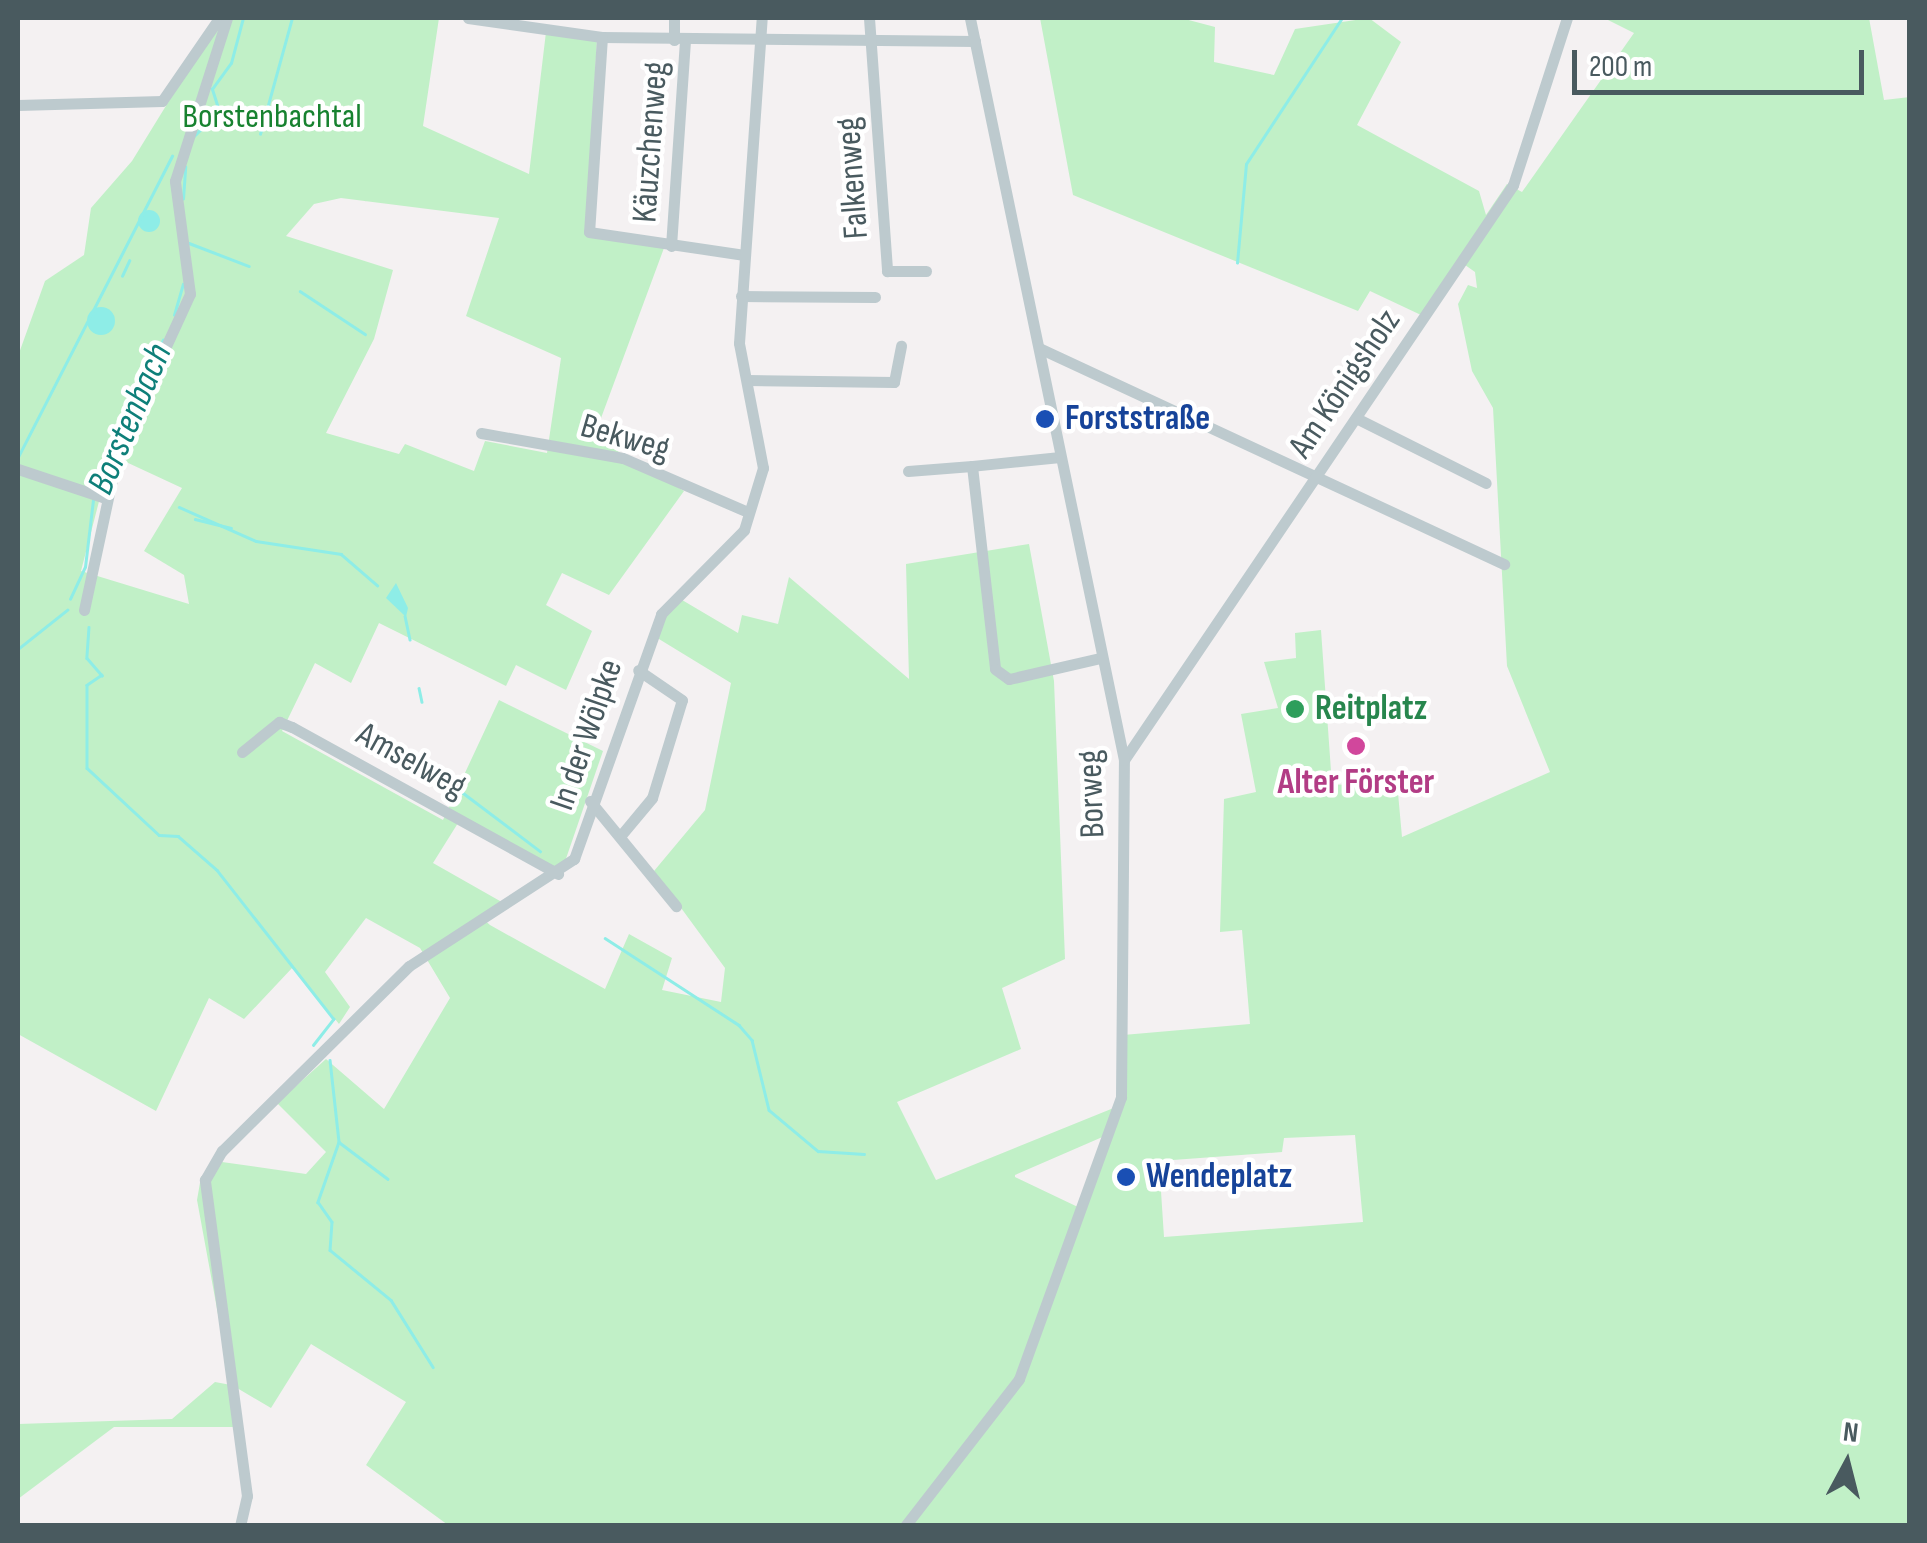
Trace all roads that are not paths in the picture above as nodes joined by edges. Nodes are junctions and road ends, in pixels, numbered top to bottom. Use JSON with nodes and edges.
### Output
{"nodes":[{"id":1,"x":219,"y":18,"type":"edge"},
{"id":2,"x":226,"y":18,"type":"edge"},
{"id":3,"x":468,"y":18,"type":"edge"},
{"id":4,"x":674,"y":18,"type":"edge"},
{"id":5,"x":762,"y":18,"type":"edge"},
{"id":6,"x":869,"y":18,"type":"edge"},
{"id":7,"x":970,"y":18,"type":"edge"},
{"id":8,"x":1567,"y":18,"type":"edge"},
{"id":9,"x":602,"y":37,"type":"junction"},
{"id":10,"x":679,"y":40,"type":"junction"},
{"id":11,"x":763,"y":41,"type":"junction"},
{"id":12,"x":975,"y":41,"type":"junction"},
{"id":13,"x":872,"y":42,"type":"junction"},
{"id":14,"x":18,"y":105,"type":"edge"},
{"id":15,"x":671,"y":246,"type":"junction"},
{"id":16,"x":744,"y":255,"type":"junction"},
{"id":17,"x":926,"y":271,"type":"dead end"},
{"id":18,"x":742,"y":296,"type":"junction"},
{"id":19,"x":875,"y":297,"type":"dead end"},
{"id":20,"x":901,"y":346,"type":"dead end"},
{"id":21,"x":1039,"y":348,"type":"junction"},
{"id":22,"x":746,"y":380,"type":"junction"},
{"id":23,"x":1356,"y":418,"type":"junction"},
{"id":24,"x":481,"y":433,"type":"dead end"},
{"id":25,"x":1060,"y":457,"type":"junction"},
{"id":26,"x":972,"y":466,"type":"junction"},
{"id":27,"x":18,"y":468,"type":"edge"},
{"id":28,"x":908,"y":471,"type":"dead end"},
{"id":29,"x":1315,"y":476,"type":"junction"},
{"id":30,"x":1486,"y":483,"type":"dead end"},
{"id":31,"x":102,"y":498,"type":"junction"},
{"id":32,"x":748,"y":512,"type":"junction"},
{"id":33,"x":1504,"y":564,"type":"dead end"},
{"id":34,"x":84,"y":610,"type":"dead end"},
{"id":35,"x":1100,"y":658,"type":"junction"},
{"id":36,"x":638,"y":670,"type":"junction"},
{"id":37,"x":242,"y":752,"type":"dead end"},
{"id":38,"x":1124,"y":760,"type":"junction"},
{"id":39,"x":590,"y":801,"type":"junction"},
{"id":40,"x":622,"y":834,"type":"junction"},
{"id":41,"x":558,"y":874,"type":"junction"},
{"id":42,"x":676,"y":906,"type":"dead end"},
{"id":43,"x":240,"y":1526,"type":"edge"},
{"id":44,"x":905,"y":1526,"type":"edge"}],
"edges":[{"from":1,"to":14,"type":"street"},
{"from":2,"to":31,"type":"street"},
{"from":3,"to":9,"type":"street"},
{"from":4,"to":10,"type":"street","name":"Käuzchenweg"},
{"from":5,"to":11,"type":"street","name":"In der Wölpke"},
{"from":6,"to":13,"type":"street"},
{"from":7,"to":12,"type":"street","name":"Borweg"},
{"from":8,"to":23,"type":"street","name":"Am Königsholz"},
{"from":9,"to":10,"type":"street"},
{"from":9,"to":15,"type":"street"},
{"from":10,"to":11,"type":"street"},
{"from":10,"to":15,"type":"street","name":"Käuzchenweg"},
{"from":11,"to":13,"type":"street"},
{"from":11,"to":16,"type":"street","name":"In der Wölpke"},
{"from":12,"to":13,"type":"street"},
{"from":12,"to":21,"type":"street","name":"Borweg"},
{"from":13,"to":17,"type":"street","name":"Falkenweg"},
{"from":15,"to":16,"type":"street"},
{"from":16,"to":18,"type":"street","name":"In der Wölpke"},
{"from":18,"to":19,"type":"street"},
{"from":18,"to":22,"type":"street","name":"In der Wölpke"},
{"from":20,"to":22,"type":"street"},
{"from":21,"to":25,"type":"street","name":"Borweg"},
{"from":21,"to":29,"type":"street"},
{"from":22,"to":32,"type":"street","name":"In der Wölpke"},
{"from":23,"to":29,"type":"street","name":"Am Königsholz"},
{"from":23,"to":30,"type":"street"},
{"from":24,"to":32,"type":"street","name":"Bekweg"},
{"from":25,"to":26,"type":"street"},
{"from":25,"to":35,"type":"street","name":"Borweg"},
{"from":26,"to":28,"type":"street"},
{"from":26,"to":35,"type":"street"},
{"from":27,"to":31,"type":"street"},
{"from":29,"to":33,"type":"street"},
{"from":29,"to":38,"type":"street","name":"Am Königsholz"},
{"from":31,"to":34,"type":"street"},
{"from":32,"to":36,"type":"street","name":"In der Wölpke"},
{"from":35,"to":38,"type":"street","name":"Borweg"},
{"from":36,"to":39,"type":"street","name":"In der Wölpke"},
{"from":36,"to":40,"type":"street"},
{"from":37,"to":41,"type":"street","name":"Amselweg"},
{"from":38,"to":44,"type":"street","name":"Borweg"},
{"from":39,"to":40,"type":"street"},
{"from":39,"to":41,"type":"street","name":"In der Wölpke"},
{"from":40,"to":42,"type":"street"},
{"from":41,"to":43,"type":"street","name":"In der Wölpke"}]}
